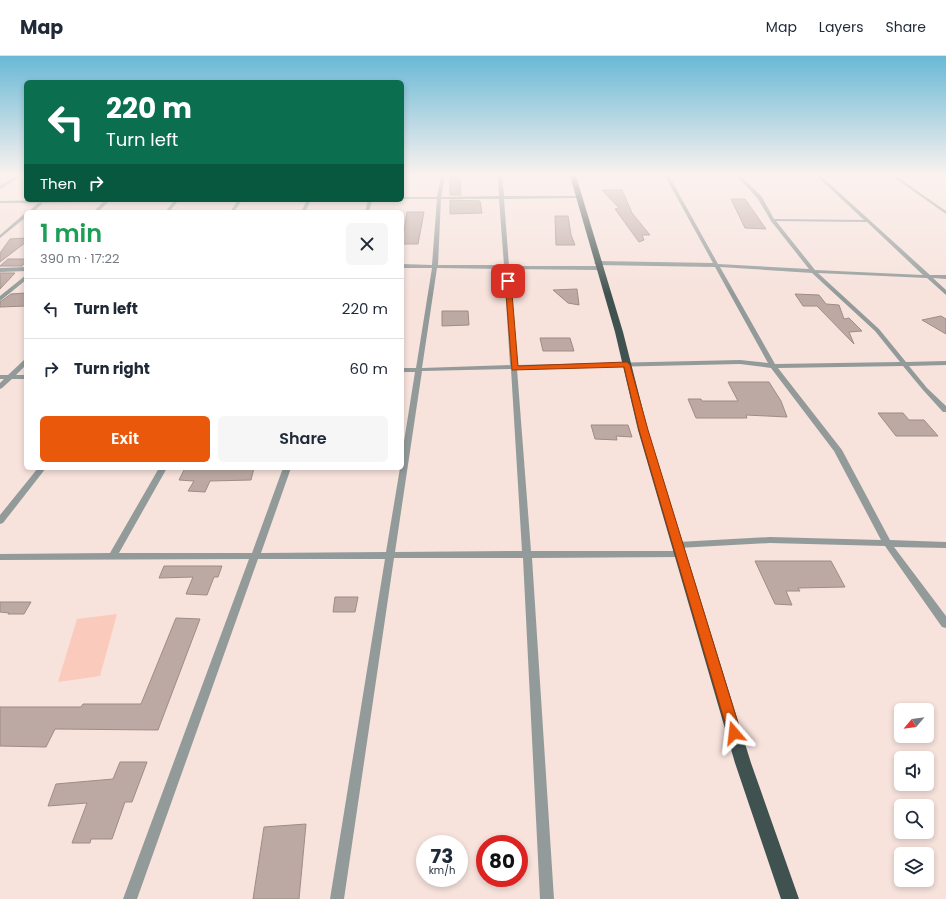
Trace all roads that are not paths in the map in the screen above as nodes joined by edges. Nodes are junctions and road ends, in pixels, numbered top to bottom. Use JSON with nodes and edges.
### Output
{"nodes":[{"id":1,"x":437,"y":215,"type":"edge"},
{"id":2,"x":503,"y":215,"type":"edge"},
{"id":3,"x":583,"y":215,"type":"edge"},
{"id":4,"x":689,"y":215,"type":"edge"},
{"id":5,"x":770,"y":215,"type":"edge"},
{"id":6,"x":863,"y":215,"type":"edge"},
{"id":7,"x":24,"y":217,"type":"edge"},
{"id":8,"x":773,"y":220,"type":"junction"},
{"id":9,"x":869,"y":221,"type":"junction"},
{"id":10,"x":0,"y":237,"type":"edge"},
{"id":11,"x":435,"y":265,"type":"junction"},
{"id":12,"x":717,"y":265,"type":"junction"},
{"id":13,"x":404,"y":266,"type":"edge"},
{"id":14,"x":507,"y":266,"type":"junction"},
{"id":15,"x":598,"y":266,"type":"junction"},
{"id":16,"x":24,"y":269,"type":"edge"},
{"id":17,"x":0,"y":270,"type":"edge"},
{"id":18,"x":812,"y":270,"type":"junction"},
{"id":19,"x":928,"y":277,"type":"junction"},
{"id":20,"x":946,"y":278,"type":"edge"},
{"id":21,"x":24,"y":279,"type":"edge"},
{"id":22,"x":946,"y":293,"type":"edge"},
{"id":23,"x":0,"y":299,"type":"edge"},
{"id":24,"x":24,"y":362,"type":"edge"},
{"id":25,"x":946,"y":363,"type":"edge"},
{"id":26,"x":905,"y":364,"type":"junction"},
{"id":27,"x":627,"y":365,"type":"junction"},
{"id":28,"x":773,"y":366,"type":"junction"},
{"id":29,"x":514,"y":368,"type":"junction"},
{"id":30,"x":404,"y":370,"type":"edge"},
{"id":31,"x":419,"y":370,"type":"junction"},
{"id":32,"x":0,"y":377,"type":"edge"},
{"id":33,"x":10,"y":377,"type":"junction"},
{"id":34,"x":24,"y":377,"type":"edge"},
{"id":35,"x":0,"y":387,"type":"edge"},
{"id":36,"x":946,"y":410,"type":"edge"},
{"id":37,"x":404,"y":466,"type":"edge"},
{"id":38,"x":40,"y":470,"type":"edge"},
{"id":39,"x":162,"y":470,"type":"edge"},
{"id":40,"x":286,"y":470,"type":"edge"},
{"id":41,"x":403,"y":470,"type":"edge"},
{"id":42,"x":0,"y":521,"type":"edge"},
{"id":43,"x":887,"y":543,"type":"junction"},
{"id":44,"x":946,"y":545,"type":"edge"},
{"id":45,"x":679,"y":549,"type":"junction"},
{"id":46,"x":527,"y":555,"type":"junction"},
{"id":47,"x":255,"y":556,"type":"junction"},
{"id":48,"x":390,"y":556,"type":"junction"},
{"id":49,"x":0,"y":557,"type":"edge"},
{"id":50,"x":112,"y":557,"type":"junction"},
{"id":51,"x":946,"y":624,"type":"edge"},
{"id":52,"x":130,"y":899,"type":"edge"},
{"id":53,"x":337,"y":899,"type":"edge"},
{"id":54,"x":547,"y":899,"type":"edge"},
{"id":55,"x":790,"y":899,"type":"edge"}],
"edges":[{"from":1,"to":11,"type":"street"},
{"from":2,"to":14,"type":"street"},
{"from":3,"to":15,"type":"highway"},
{"from":4,"to":12,"type":"street"},
{"from":5,"to":8,"type":"street"},
{"from":6,"to":9,"type":"street"},
{"from":7,"to":10,"type":"street"},
{"from":8,"to":9,"type":"street"},
{"from":8,"to":18,"type":"street"},
{"from":9,"to":19,"type":"street"},
{"from":11,"to":13,"type":"street"},
{"from":11,"to":14,"type":"street"},
{"from":11,"to":31,"type":"street"},
{"from":12,"to":15,"type":"street"},
{"from":12,"to":18,"type":"street"},
{"from":12,"to":28,"type":"street"},
{"from":14,"to":15,"type":"street"},
{"from":14,"to":29,"type":"street"},
{"from":15,"to":27,"type":"highway"},
{"from":16,"to":17,"type":"street"},
{"from":18,"to":19,"type":"street"},
{"from":18,"to":26,"type":"street"},
{"from":19,"to":20,"type":"street"},
{"from":19,"to":22,"type":"street"},
{"from":21,"to":23,"type":"street"},
{"from":24,"to":33,"type":"street"},
{"from":25,"to":26,"type":"street"},
{"from":26,"to":28,"type":"street"},
{"from":26,"to":36,"type":"street"},
{"from":27,"to":28,"type":"street"},
{"from":27,"to":29,"type":"street"},
{"from":27,"to":45,"type":"highway"},
{"from":28,"to":43,"type":"street"},
{"from":29,"to":31,"type":"street"},
{"from":29,"to":46,"type":"street"},
{"from":30,"to":31,"type":"street"},
{"from":31,"to":37,"type":"street"},
{"from":32,"to":33,"type":"street"},
{"from":33,"to":34,"type":"street"},
{"from":33,"to":35,"type":"street"},
{"from":38,"to":42,"type":"street"},
{"from":39,"to":50,"type":"street"},
{"from":40,"to":47,"type":"street"},
{"from":41,"to":48,"type":"street"},
{"from":43,"to":44,"type":"street"},
{"from":43,"to":45,"type":"street"},
{"from":43,"to":51,"type":"street"},
{"from":45,"to":46,"type":"street"},
{"from":45,"to":55,"type":"highway"},
{"from":46,"to":48,"type":"street"},
{"from":46,"to":54,"type":"street"},
{"from":47,"to":48,"type":"street"},
{"from":47,"to":50,"type":"street"},
{"from":47,"to":52,"type":"street"},
{"from":48,"to":53,"type":"street"},
{"from":49,"to":50,"type":"street"}]}
